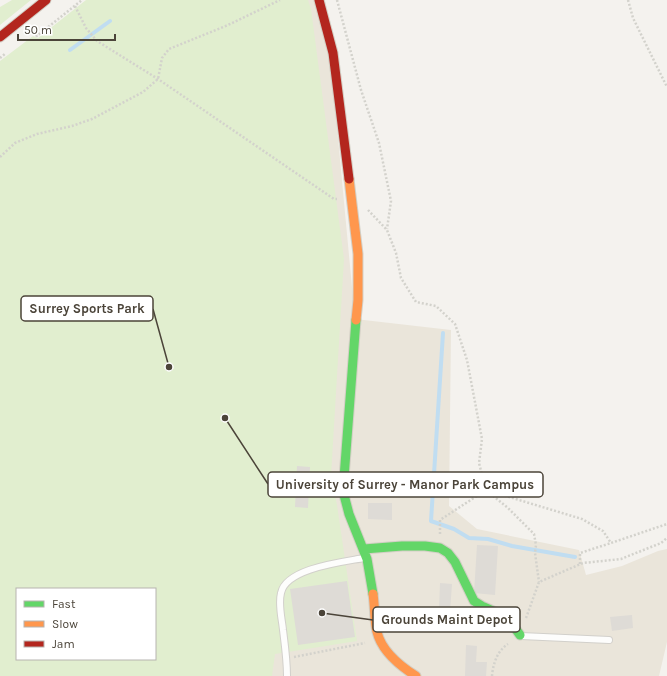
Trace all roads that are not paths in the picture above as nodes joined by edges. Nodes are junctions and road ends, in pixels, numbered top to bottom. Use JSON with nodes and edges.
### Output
{"nodes":[{"id":1,"x":46,"y":0,"type":"edge"},
{"id":2,"x":319,"y":0,"type":"edge"},
{"id":3,"x":0,"y":37,"type":"edge"},
{"id":4,"x":365,"y":553,"type":"junction"},
{"id":5,"x":520,"y":635,"type":"joint"},
{"id":6,"x":609,"y":640,"type":"dead end"},
{"id":7,"x":287,"y":676,"type":"edge"},
{"id":8,"x":416,"y":676,"type":"edge"}],
"edges":[{"from":1,"to":3,"type":"main road"},
{"from":2,"to":4,"type":"main road"},
{"from":4,"to":5,"type":"main road"},
{"from":4,"to":7,"type":"lane"},
{"from":4,"to":8,"type":"main road"},
{"from":5,"to":6,"type":"lane"}]}
